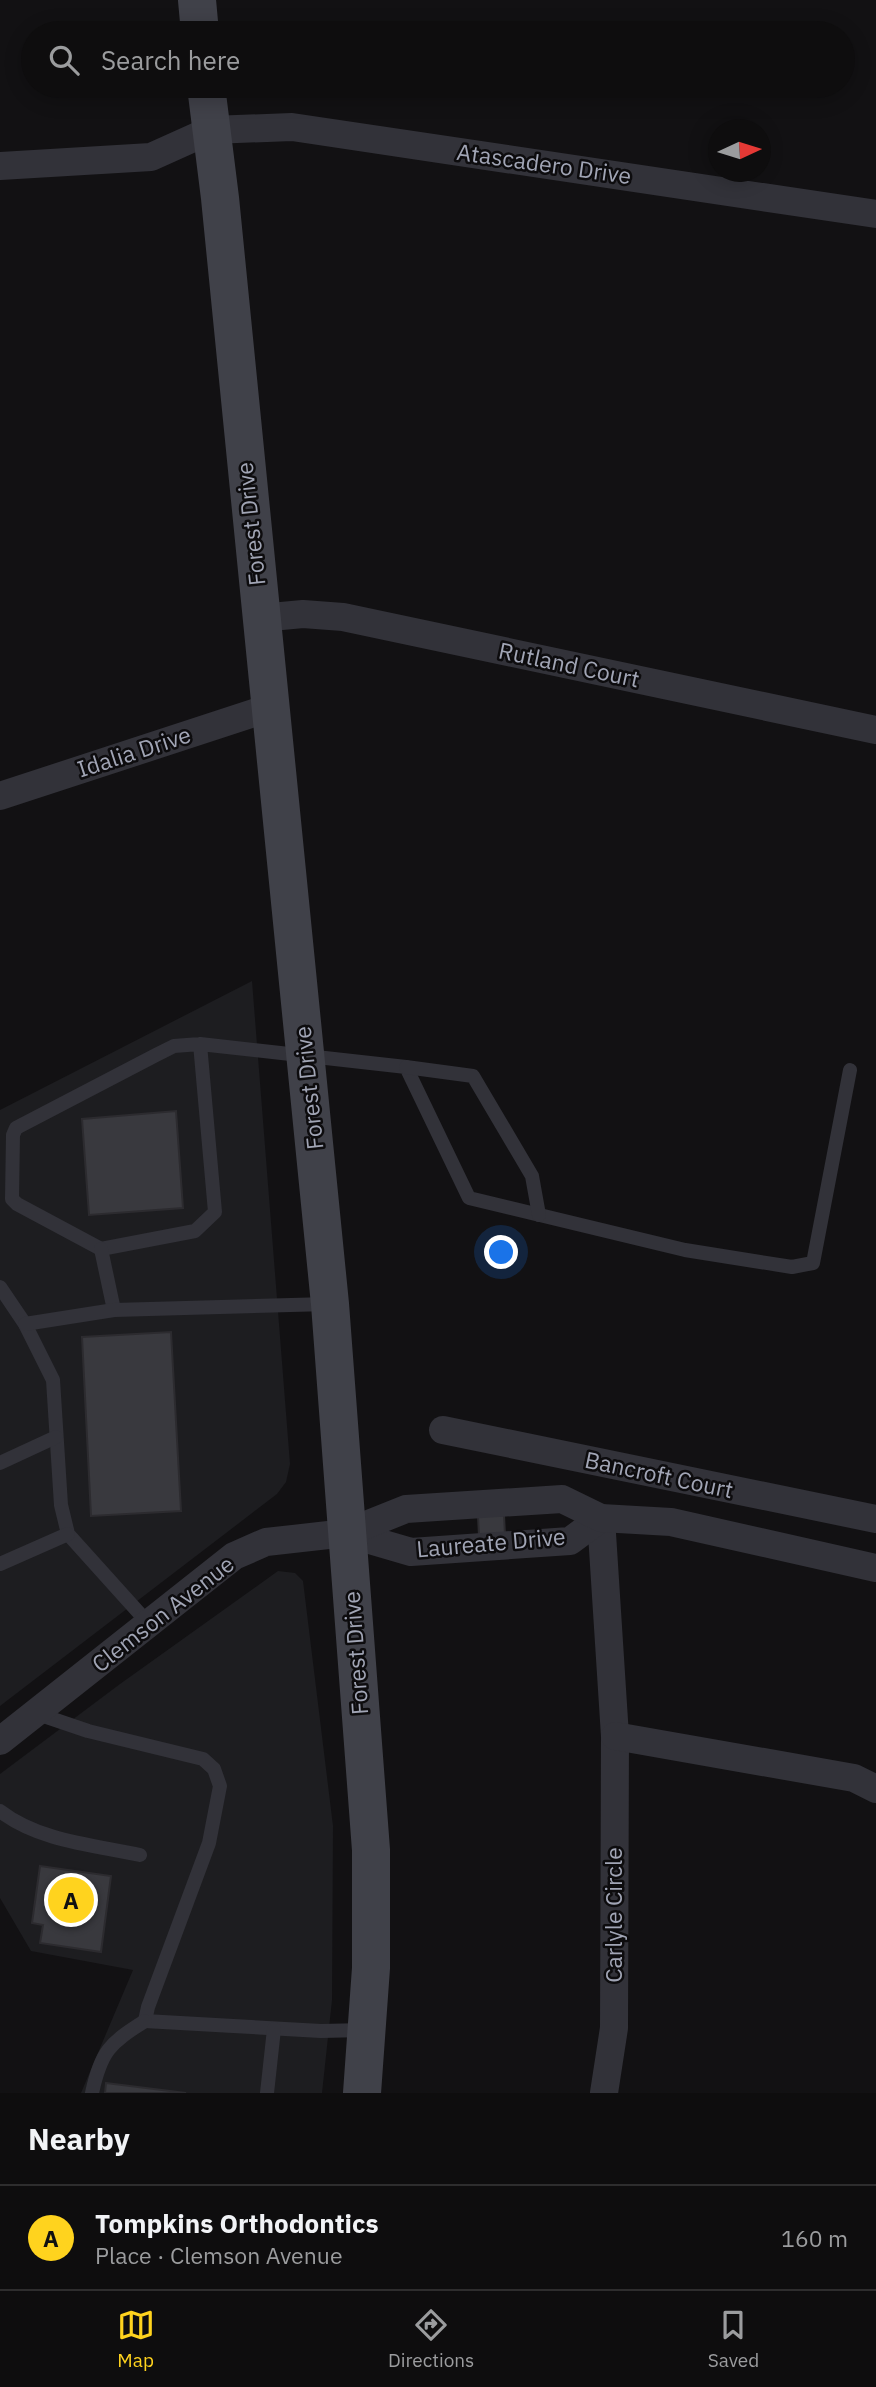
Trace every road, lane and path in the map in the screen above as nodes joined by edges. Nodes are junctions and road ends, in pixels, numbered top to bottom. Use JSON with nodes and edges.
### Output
{"nodes":[{"id":1,"x":197,"y":0,"type":"edge"},
{"id":2,"x":200,"y":21,"type":"edge"},
{"id":3,"x":207,"y":98,"type":"edge"},
{"id":4,"x":211,"y":131,"type":"junction"},
{"id":5,"x":0,"y":166,"type":"edge"},
{"id":6,"x":876,"y":214,"type":"edge"},
{"id":7,"x":260,"y":618,"type":"junction"},
{"id":8,"x":269,"y":708,"type":"junction"},
{"id":9,"x":876,"y":730,"type":"edge"},
{"id":10,"x":0,"y":796,"type":"edge"},
{"id":11,"x":200,"y":1044,"type":"junction"},
{"id":12,"x":306,"y":1056,"type":"junction"},
{"id":13,"x":406,"y":1067,"type":"junction"},
{"id":14,"x":850,"y":1070,"type":"dead end"},
{"id":15,"x":539,"y":1215,"type":"junction"},
{"id":16,"x":101,"y":1249,"type":"junction"},
{"id":17,"x":0,"y":1287,"type":"edge"},
{"id":18,"x":330,"y":1304,"type":"junction"},
{"id":19,"x":114,"y":1310,"type":"junction"},
{"id":20,"x":25,"y":1324,"type":"junction"},
{"id":21,"x":443,"y":1430,"type":"dead end"},
{"id":22,"x":56,"y":1437,"type":"junction"},
{"id":23,"x":0,"y":1463,"type":"edge"},
{"id":24,"x":601,"y":1518,"type":"junction"},
{"id":25,"x":876,"y":1519,"type":"edge"},
{"id":26,"x":346,"y":1533,"type":"junction"},
{"id":27,"x":68,"y":1534,"type":"junction"},
{"id":28,"x":0,"y":1564,"type":"edge"},
{"id":29,"x":876,"y":1568,"type":"edge"},
{"id":30,"x":149,"y":1625,"type":"junction"},
{"id":31,"x":35,"y":1713,"type":"junction"},
{"id":32,"x":615,"y":1737,"type":"junction"},
{"id":33,"x":0,"y":1741,"type":"edge"},
{"id":34,"x":876,"y":1789,"type":"edge"},
{"id":35,"x":0,"y":1811,"type":"edge"},
{"id":36,"x":140,"y":1855,"type":"dead end"},
{"id":37,"x":145,"y":2021,"type":"junction"},
{"id":38,"x":274,"y":2029,"type":"junction"},
{"id":39,"x":367,"y":2030,"type":"junction"},
{"id":40,"x":92,"y":2093,"type":"edge"},
{"id":41,"x":267,"y":2093,"type":"edge"},
{"id":42,"x":362,"y":2093,"type":"edge"},
{"id":43,"x":604,"y":2093,"type":"edge"}],
"edges":[{"from":1,"to":2,"type":"main road"},
{"from":3,"to":4,"type":"main road","name":"Forest Drive"},
{"from":4,"to":5,"type":"street"},
{"from":4,"to":6,"type":"street","name":"Atascadero Drive"},
{"from":4,"to":7,"type":"main road","name":"Forest Drive"},
{"from":7,"to":8,"type":"main road","name":"Forest Drive"},
{"from":7,"to":9,"type":"street","name":"Rutland Court"},
{"from":8,"to":10,"type":"street","name":"Idalia Drive"},
{"from":8,"to":12,"type":"main road","name":"Forest Drive"},
{"from":11,"to":12,"type":"lane"},
{"from":11,"to":16,"type":"lane"},
{"from":11,"to":16,"type":"lane"},
{"from":12,"to":13,"type":"lane"},
{"from":12,"to":18,"type":"main road","name":"Forest Drive"},
{"from":13,"to":15,"type":"lane"},
{"from":13,"to":15,"type":"lane"},
{"from":14,"to":15,"type":"lane"},
{"from":16,"to":19,"type":"lane"},
{"from":17,"to":20,"type":"lane"},
{"from":18,"to":19,"type":"lane"},
{"from":18,"to":26,"type":"main road","name":"Forest Drive"},
{"from":19,"to":20,"type":"lane"},
{"from":20,"to":22,"type":"lane"},
{"from":21,"to":25,"type":"street","name":"Bancroft Court"},
{"from":22,"to":23,"type":"lane"},
{"from":22,"to":27,"type":"lane"},
{"from":24,"to":26,"type":"street","name":"Laureate Drive"},
{"from":24,"to":26,"type":"street","name":"Laureate Drive"},
{"from":24,"to":29,"type":"street","name":"Laureate Drive"},
{"from":24,"to":32,"type":"street","name":"Carlyle Circle"},
{"from":26,"to":30,"type":"street","name":"Clemson Avenue"},
{"from":26,"to":39,"type":"main road","name":"Forest Drive"},
{"from":27,"to":28,"type":"lane"},
{"from":27,"to":30,"type":"lane"},
{"from":30,"to":31,"type":"street","name":"Clemson Avenue"},
{"from":31,"to":33,"type":"street","name":"Clemson Avenue"},
{"from":31,"to":37,"type":"lane"},
{"from":32,"to":34,"type":"street"},
{"from":32,"to":43,"type":"street","name":"Carlyle Circle"},
{"from":35,"to":36,"type":"lane"},
{"from":37,"to":38,"type":"lane"},
{"from":37,"to":40,"type":"lane"},
{"from":38,"to":39,"type":"lane"},
{"from":38,"to":41,"type":"lane"},
{"from":39,"to":42,"type":"main road","name":"Forest Drive"}]}
